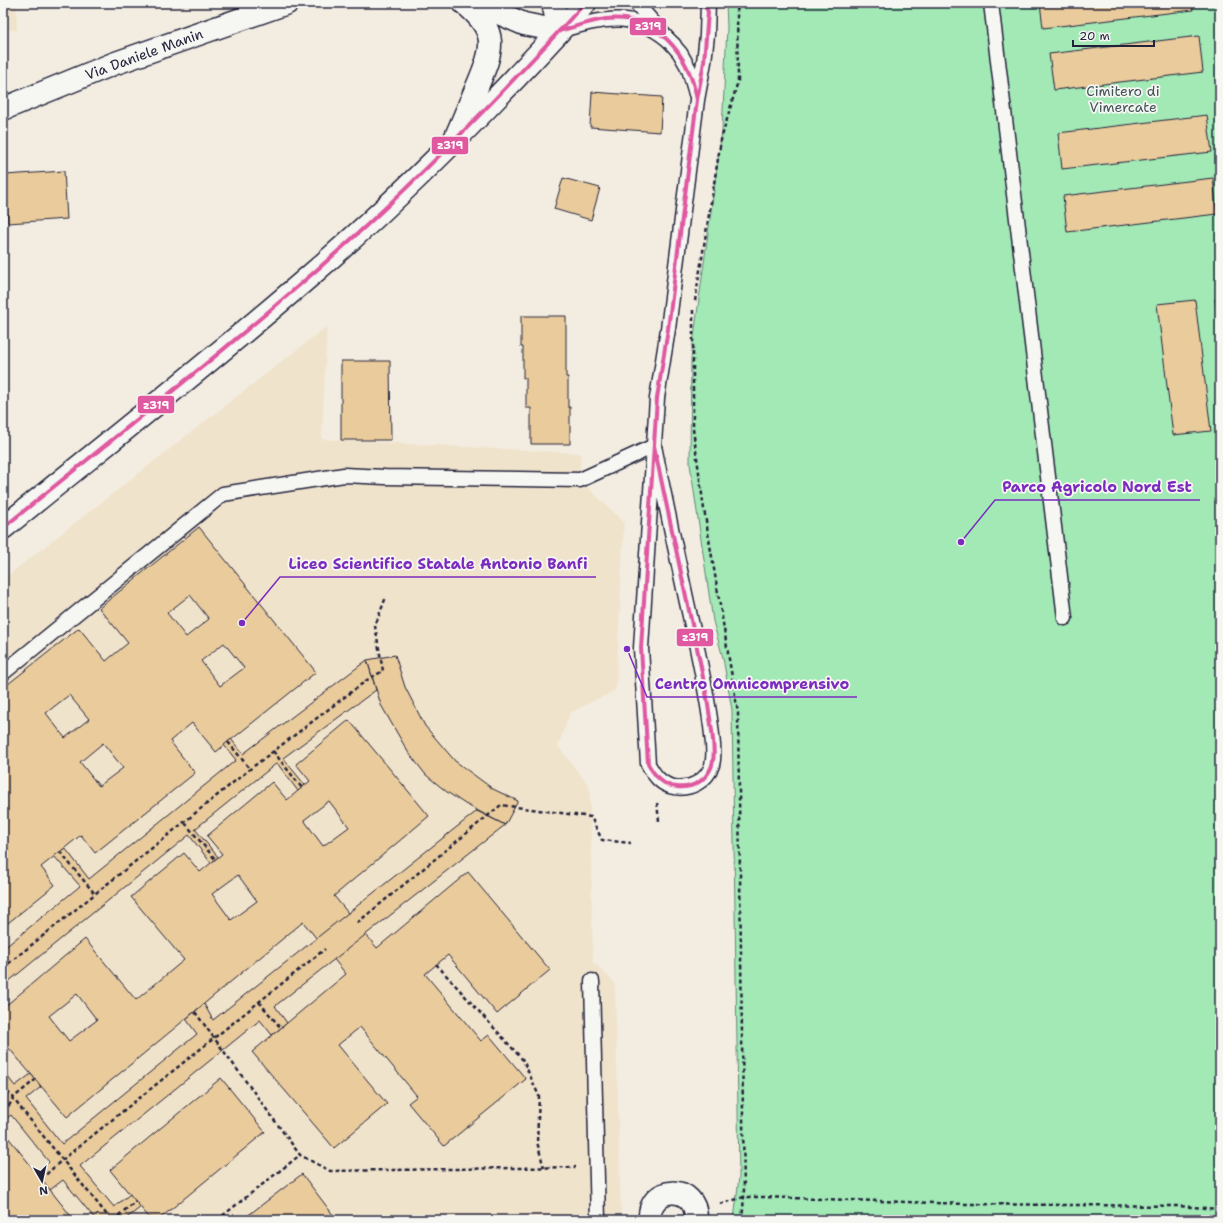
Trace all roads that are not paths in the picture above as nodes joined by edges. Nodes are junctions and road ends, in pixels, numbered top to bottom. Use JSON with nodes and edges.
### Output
{"nodes":[{"id":1,"x":286,"y":3,"type":"edge"},
{"id":2,"x":464,"y":3,"type":"edge"},
{"id":3,"x":475,"y":3,"type":"edge"},
{"id":4,"x":553,"y":3,"type":"edge"},
{"id":5,"x":584,"y":3,"type":"edge"},
{"id":6,"x":636,"y":3,"type":"edge"},
{"id":7,"x":991,"y":3,"type":"edge"},
{"id":8,"x":706,"y":6,"type":"edge"},
{"id":9,"x":559,"y":31,"type":"junction"},
{"id":10,"x":674,"y":46,"type":"junction"},
{"id":11,"x":697,"y":100,"type":"junction"},
{"id":12,"x":3,"y":109,"type":"edge"},
{"id":13,"x":453,"y":142,"type":"junction"},
{"id":14,"x":654,"y":446,"type":"junction"},
{"id":15,"x":3,"y":528,"type":"edge"},
{"id":16,"x":1065,"y":618,"type":"dead end"},
{"id":17,"x":3,"y":673,"type":"edge"},
{"id":18,"x":592,"y":981,"type":"dead end"},
{"id":19,"x":598,"y":1220,"type":"edge"},
{"id":20,"x":650,"y":1220,"type":"edge"},
{"id":21,"x":696,"y":1220,"type":"edge"}],
"edges":[{"from":1,"to":12,"type":"street","name":"Via Daniele Manin"},
{"from":2,"to":13,"type":"street"},
{"from":3,"to":9,"type":"street"},
{"from":4,"to":9,"type":"street"},
{"from":5,"to":9,"type":"street"},
{"from":6,"to":10,"type":"lane"},
{"from":7,"to":16,"type":"lane"},
{"from":8,"to":11,"type":"lane"},
{"from":9,"to":10,"type":"lane"},
{"from":9,"to":13,"type":"street"},
{"from":10,"to":11,"type":"lane"},
{"from":11,"to":14,"type":"lane"},
{"from":13,"to":15,"type":"street"},
{"from":14,"to":14,"type":"lane"},
{"from":14,"to":17,"type":"lane"},
{"from":18,"to":19,"type":"lane"},
{"from":20,"to":21,"type":"street"}]}
